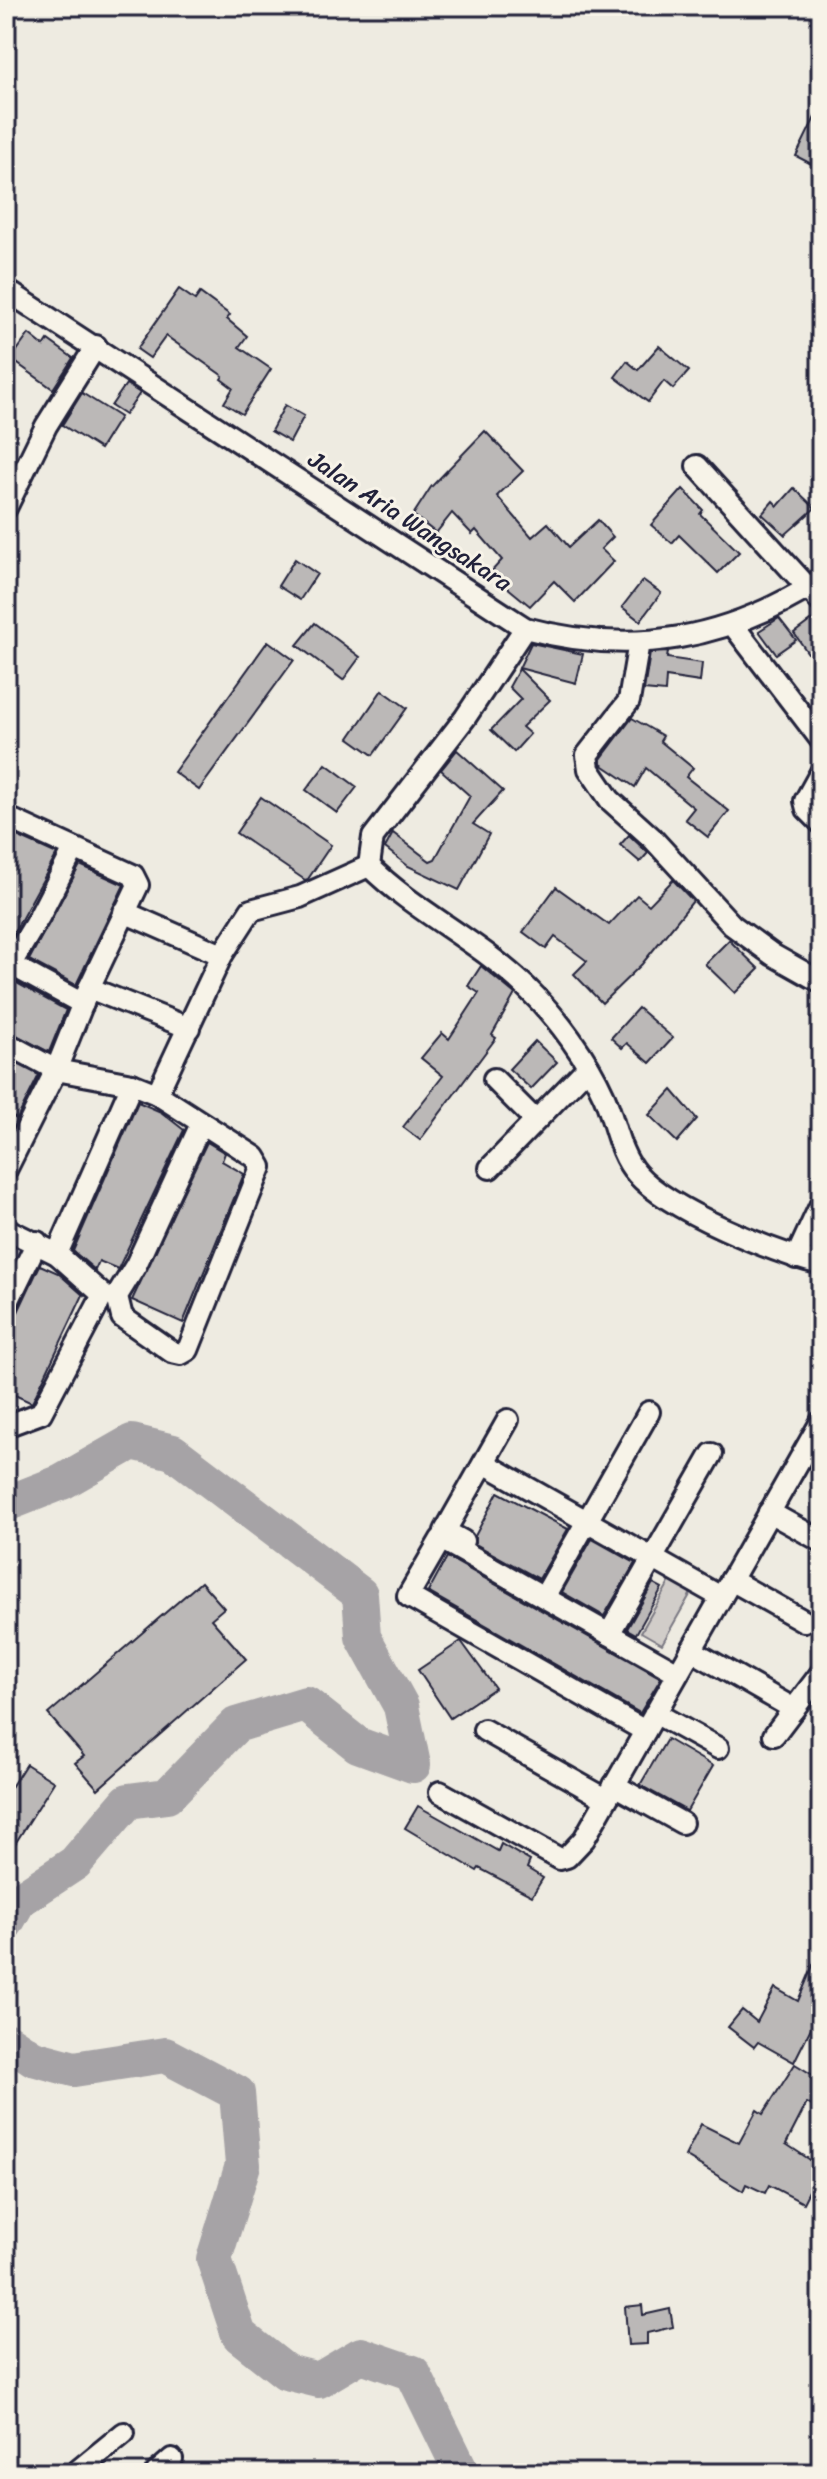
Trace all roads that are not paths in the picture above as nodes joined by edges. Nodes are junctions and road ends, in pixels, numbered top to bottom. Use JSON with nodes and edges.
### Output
{"nodes":[{"id":1,"x":6,"y":290,"type":"edge"},
{"id":2,"x":96,"y":346,"type":"junction"},
{"id":3,"x":697,"y":466,"type":"dead end"},
{"id":4,"x":6,"y":508,"type":"edge"},
{"id":5,"x":816,"y":591,"type":"edge"},
{"id":6,"x":733,"y":625,"type":"junction"},
{"id":7,"x":525,"y":628,"type":"junction"},
{"id":8,"x":639,"y":642,"type":"junction"},
{"id":9,"x":821,"y":740,"type":"edge"},
{"id":10,"x":821,"y":772,"type":"edge"},
{"id":11,"x":6,"y":817,"type":"edge"},
{"id":12,"x":821,"y":823,"type":"edge"},
{"id":13,"x":74,"y":849,"type":"junction"},
{"id":14,"x":369,"y":866,"type":"junction"},
{"id":15,"x":124,"y":912,"type":"junction"},
{"id":16,"x":222,"y":955,"type":"junction"},
{"id":17,"x":8,"y":963,"type":"edge"},
{"id":18,"x":821,"y":982,"type":"edge"},
{"id":19,"x":86,"y":996,"type":"junction"},
{"id":20,"x":189,"y":1028,"type":"junction"},
{"id":21,"x":6,"y":1043,"type":"edge"},
{"id":22,"x":588,"y":1067,"type":"junction"},
{"id":23,"x":56,"y":1070,"type":"junction"},
{"id":24,"x":494,"y":1079,"type":"dead end"},
{"id":25,"x":132,"y":1084,"type":"junction"},
{"id":26,"x":157,"y":1094,"type":"junction"},
{"id":27,"x":535,"y":1120,"type":"junction"},
{"id":28,"x":201,"y":1124,"type":"junction"},
{"id":29,"x":14,"y":1132,"type":"edge"},
{"id":30,"x":490,"y":1168,"type":"dead end"},
{"id":31,"x":6,"y":1170,"type":"edge"},
{"id":32,"x":821,"y":1204,"type":"edge"},
{"id":33,"x":6,"y":1229,"type":"edge"},
{"id":34,"x":37,"y":1242,"type":"junction"},
{"id":35,"x":57,"y":1254,"type":"junction"},
{"id":36,"x":796,"y":1258,"type":"junction"},
{"id":37,"x":821,"y":1264,"type":"edge"},
{"id":38,"x":110,"y":1296,"type":"junction"},
{"id":39,"x":6,"y":1306,"type":"edge"},
{"id":40,"x":649,"y":1412,"type":"dead end"},
{"id":41,"x":508,"y":1420,"type":"dead end"},
{"id":42,"x":821,"y":1422,"type":"edge"},
{"id":43,"x":6,"y":1426,"type":"edge"},
{"id":44,"x":814,"y":1451,"type":"edge"},
{"id":45,"x":712,"y":1454,"type":"dead end"},
{"id":46,"x":484,"y":1463,"type":"junction"},
{"id":47,"x":769,"y":1512,"type":"junction"},
{"id":48,"x":587,"y":1521,"type":"junction"},
{"id":49,"x":821,"y":1541,"type":"edge"},
{"id":50,"x":652,"y":1558,"type":"junction"},
{"id":51,"x":726,"y":1588,"type":"junction"},
{"id":52,"x":547,"y":1593,"type":"junction"},
{"id":53,"x":804,"y":1621,"type":"dead end"},
{"id":54,"x":611,"y":1630,"type":"junction"},
{"id":55,"x":684,"y":1663,"type":"junction"},
{"id":56,"x":821,"y":1673,"type":"edge"},
{"id":57,"x":794,"y":1709,"type":"junction"},
{"id":58,"x":650,"y":1722,"type":"junction"},
{"id":59,"x":484,"y":1730,"type":"dead end"},
{"id":60,"x":774,"y":1735,"type":"dead end"},
{"id":61,"x":718,"y":1748,"type":"dead end"},
{"id":62,"x":440,"y":1792,"type":"dead end"},
{"id":63,"x":610,"y":1792,"type":"junction"},
{"id":64,"x":682,"y":1823,"type":"dead end"},
{"id":65,"x":124,"y":2433,"type":"dead end"},
{"id":66,"x":75,"y":2473,"type":"edge"}],
"edges":[{"from":1,"to":2,"type":"street","name":"Jalan Aria Wangsakara"},
{"from":2,"to":4,"type":"street"},
{"from":2,"to":7,"type":"street","name":"Jalan Aria Wangsakara"},
{"from":3,"to":5,"type":"street"},
{"from":5,"to":6,"type":"street","name":"Jalan Aria Wangsakara"},
{"from":6,"to":8,"type":"street","name":"Jalan Aria Wangsakara"},
{"from":6,"to":9,"type":"street"},
{"from":7,"to":8,"type":"street","name":"Jalan Aria Wangsakara"},
{"from":7,"to":14,"type":"street"},
{"from":8,"to":18,"type":"street"},
{"from":10,"to":12,"type":"street"},
{"from":11,"to":13,"type":"street"},
{"from":13,"to":15,"type":"street"},
{"from":13,"to":17,"type":"street"},
{"from":14,"to":16,"type":"street"},
{"from":14,"to":22,"type":"street"},
{"from":15,"to":16,"type":"street"},
{"from":15,"to":19,"type":"street"},
{"from":16,"to":20,"type":"street"},
{"from":17,"to":19,"type":"street"},
{"from":19,"to":20,"type":"street"},
{"from":19,"to":23,"type":"street"},
{"from":20,"to":26,"type":"street"},
{"from":21,"to":23,"type":"street"},
{"from":22,"to":27,"type":"street"},
{"from":22,"to":36,"type":"street"},
{"from":23,"to":25,"type":"street"},
{"from":23,"to":29,"type":"street"},
{"from":24,"to":27,"type":"street"},
{"from":25,"to":26,"type":"street"},
{"from":25,"to":35,"type":"street"},
{"from":26,"to":28,"type":"street"},
{"from":27,"to":30,"type":"street"},
{"from":28,"to":38,"type":"street"},
{"from":28,"to":38,"type":"street"},
{"from":29,"to":31,"type":"street"},
{"from":32,"to":36,"type":"street"},
{"from":33,"to":34,"type":"street"},
{"from":34,"to":35,"type":"street"},
{"from":34,"to":39,"type":"street"},
{"from":35,"to":38,"type":"street"},
{"from":36,"to":37,"type":"street"},
{"from":38,"to":43,"type":"street"},
{"from":40,"to":48,"type":"street"},
{"from":41,"to":46,"type":"street"},
{"from":42,"to":44,"type":"street"},
{"from":44,"to":47,"type":"street"},
{"from":45,"to":50,"type":"street"},
{"from":46,"to":48,"type":"street"},
{"from":46,"to":52,"type":"street"},
{"from":47,"to":49,"type":"street"},
{"from":47,"to":51,"type":"street"},
{"from":48,"to":50,"type":"street"},
{"from":48,"to":52,"type":"street"},
{"from":50,"to":51,"type":"street"},
{"from":50,"to":54,"type":"street"},
{"from":51,"to":53,"type":"street"},
{"from":51,"to":55,"type":"street"},
{"from":52,"to":54,"type":"street"},
{"from":52,"to":58,"type":"street"},
{"from":54,"to":55,"type":"street"},
{"from":55,"to":57,"type":"street"},
{"from":55,"to":58,"type":"street"},
{"from":56,"to":57,"type":"street"},
{"from":57,"to":60,"type":"street"},
{"from":58,"to":61,"type":"street"},
{"from":58,"to":63,"type":"street"},
{"from":59,"to":63,"type":"street"},
{"from":62,"to":63,"type":"street"},
{"from":63,"to":64,"type":"street"},
{"from":65,"to":66,"type":"street"}]}
